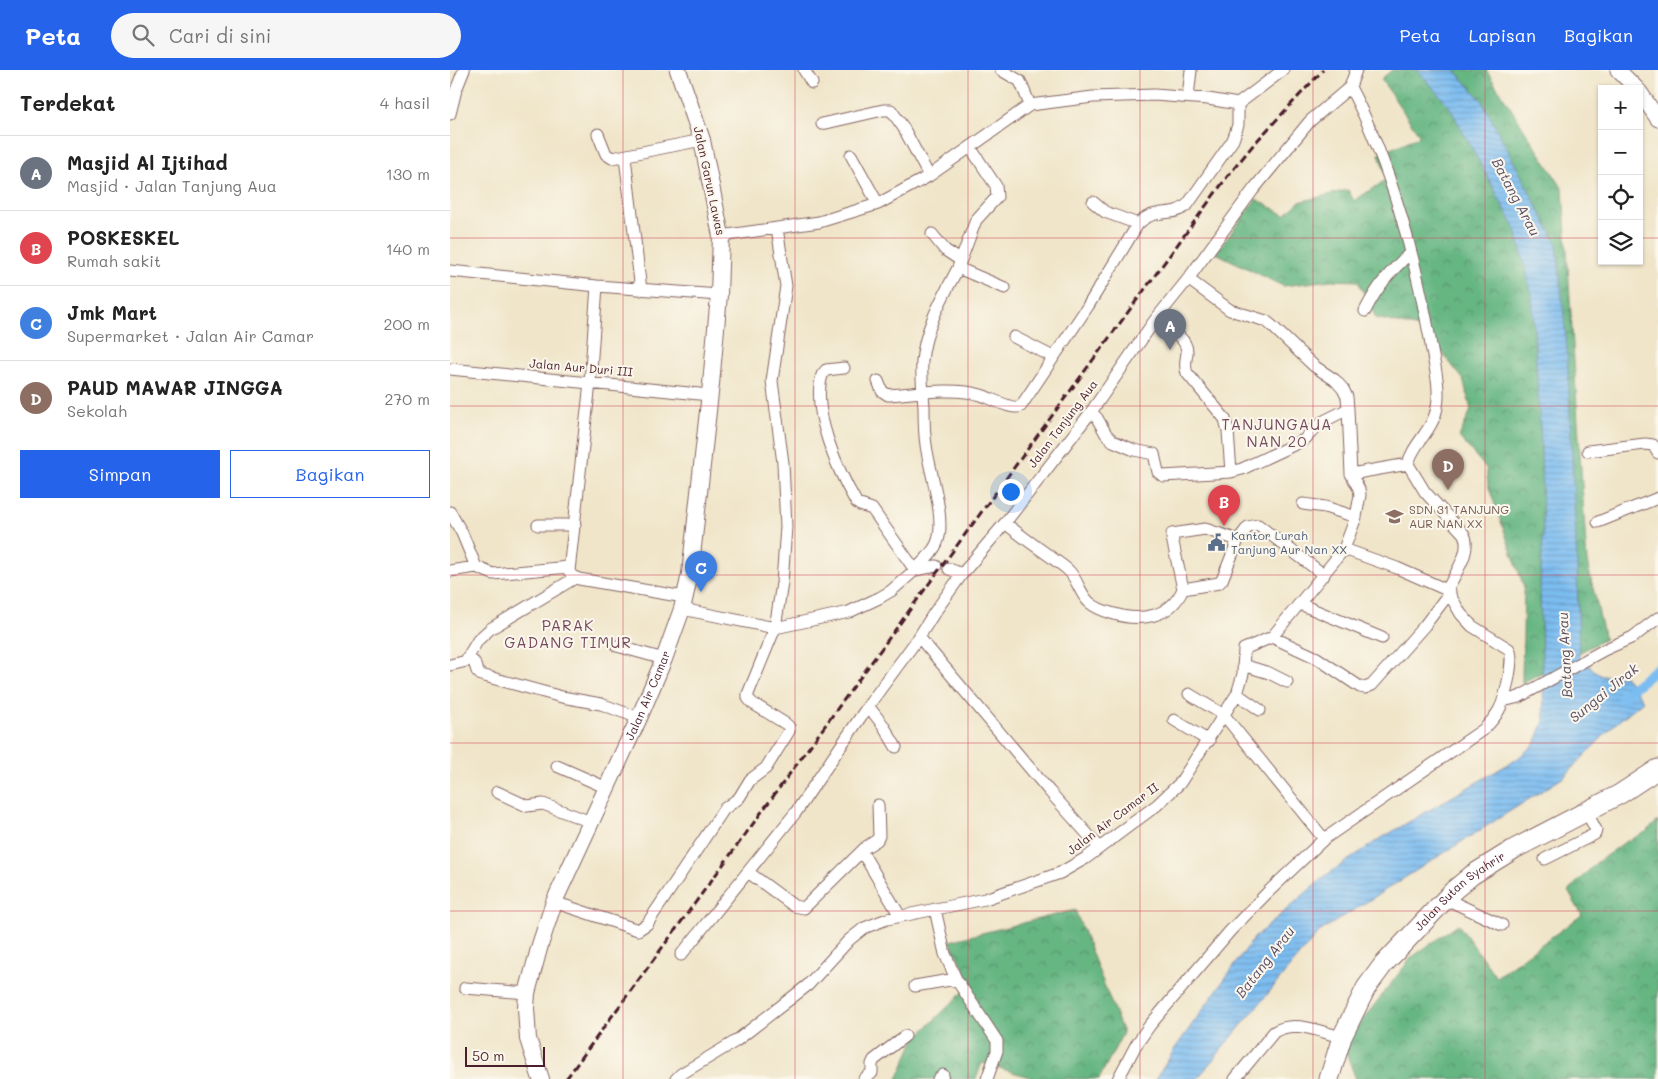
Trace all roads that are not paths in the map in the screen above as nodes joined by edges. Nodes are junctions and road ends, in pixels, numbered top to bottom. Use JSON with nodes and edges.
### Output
{"nodes":[{"id":1,"x":464,"y":70,"type":"edge"},
{"id":2,"x":678,"y":70,"type":"edge"},
{"id":3,"x":804,"y":70,"type":"edge"},
{"id":4,"x":1001,"y":70,"type":"edge"},
{"id":5,"x":1191,"y":70,"type":"edge"},
{"id":6,"x":1283,"y":70,"type":"edge"},
{"id":7,"x":1356,"y":70,"type":"edge"},
{"id":8,"x":1618,"y":70,"type":"edge"},
{"id":9,"x":812,"y":83,"type":"dead end"},
{"id":10,"x":1633,"y":85,"type":"edge"},
{"id":11,"x":1350,"y":87,"type":"junction"},
{"id":12,"x":1188,"y":97,"type":"junction"},
{"id":13,"x":1643,"y":97,"type":"edge"},
{"id":14,"x":1238,"y":104,"type":"junction"},
{"id":15,"x":1030,"y":105,"type":"junction"},
{"id":16,"x":450,"y":114,"type":"edge"},
{"id":17,"x":1658,"y":119,"type":"edge"},
{"id":18,"x":822,"y":124,"type":"dead end"},
{"id":19,"x":598,"y":134,"type":"dead end"},
{"id":20,"x":702,"y":140,"type":"junction"},
{"id":21,"x":970,"y":147,"type":"junction"},
{"id":22,"x":851,"y":155,"type":"dead end"},
{"id":23,"x":626,"y":157,"type":"junction"},
{"id":24,"x":929,"y":176,"type":"junction"},
{"id":25,"x":1093,"y":202,"type":"dead end"},
{"id":26,"x":878,"y":204,"type":"junction"},
{"id":27,"x":1138,"y":224,"type":"junction"},
{"id":28,"x":777,"y":228,"type":"junction"},
{"id":29,"x":932,"y":234,"type":"dead end"},
{"id":30,"x":721,"y":236,"type":"junction"},
{"id":31,"x":1411,"y":252,"type":"junction"},
{"id":32,"x":959,"y":264,"type":"junction"},
{"id":33,"x":450,"y":271,"type":"edge"},
{"id":34,"x":1188,"y":279,"type":"junction"},
{"id":35,"x":597,"y":286,"type":"junction"},
{"id":36,"x":1005,"y":288,"type":"dead end"},
{"id":37,"x":641,"y":290,"type":"junction"},
{"id":38,"x":719,"y":295,"type":"junction"},
{"id":39,"x":1365,"y":312,"type":"dead end"},
{"id":40,"x":1155,"y":320,"type":"junction"},
{"id":41,"x":1014,"y":337,"type":"dead end"},
{"id":42,"x":1053,"y":357,"type":"junction"},
{"id":43,"x":844,"y":368,"type":"dead end"},
{"id":44,"x":450,"y":370,"type":"edge"},
{"id":45,"x":878,"y":381,"type":"dead end"},
{"id":46,"x":590,"y":383,"type":"junction"},
{"id":47,"x":923,"y":393,"type":"junction"},
{"id":48,"x":709,"y":395,"type":"junction"},
{"id":49,"x":1348,"y":409,"type":"junction"},
{"id":50,"x":1091,"y":412,"type":"junction"},
{"id":51,"x":1588,"y":451,"type":"dead end"},
{"id":52,"x":1658,"y":453,"type":"edge"},
{"id":53,"x":1408,"y":464,"type":"junction"},
{"id":54,"x":1231,"y":472,"type":"junction"},
{"id":55,"x":1351,"y":474,"type":"junction"},
{"id":56,"x":1658,"y":498,"type":"edge"},
{"id":57,"x":1304,"y":504,"type":"dead end"},
{"id":58,"x":450,"y":512,"type":"edge"},
{"id":59,"x":1356,"y":517,"type":"junction"},
{"id":60,"x":1598,"y":522,"type":"dead end"},
{"id":61,"x":1004,"y":523,"type":"junction"},
{"id":62,"x":538,"y":525,"type":"dead end"},
{"id":63,"x":575,"y":525,"type":"junction"},
{"id":64,"x":1238,"y":540,"type":"junction"},
{"id":65,"x":1344,"y":549,"type":"junction"},
{"id":66,"x":936,"y":566,"type":"dead end"},
{"id":67,"x":476,"y":567,"type":"junction"},
{"id":68,"x":569,"y":567,"type":"junction"},
{"id":69,"x":950,"y":569,"type":"dead end"},
{"id":70,"x":916,"y":570,"type":"junction"},
{"id":71,"x":450,"y":571,"type":"edge"},
{"id":72,"x":962,"y":574,"type":"junction"},
{"id":73,"x":1324,"y":575,"type":"junction"},
{"id":74,"x":575,"y":578,"type":"junction"},
{"id":75,"x":1183,"y":589,"type":"junction"},
{"id":76,"x":1448,"y":591,"type":"junction"},
{"id":77,"x":683,"y":603,"type":"junction"},
{"id":78,"x":1300,"y":604,"type":"junction"},
{"id":79,"x":1658,"y":618,"type":"edge"},
{"id":80,"x":775,"y":628,"type":"junction"},
{"id":81,"x":1272,"y":637,"type":"junction"},
{"id":82,"x":919,"y":638,"type":"junction"},
{"id":83,"x":1382,"y":638,"type":"dead end"},
{"id":84,"x":617,"y":646,"type":"dead end"},
{"id":85,"x":664,"y":659,"type":"junction"},
{"id":86,"x":466,"y":660,"type":"junction"},
{"id":87,"x":450,"y":665,"type":"edge"},
{"id":88,"x":1243,"y":665,"type":"junction"},
{"id":89,"x":1287,"y":682,"type":"dead end"},
{"id":90,"x":1189,"y":694,"type":"dead end"},
{"id":91,"x":1237,"y":694,"type":"junction"},
{"id":92,"x":1503,"y":701,"type":"junction"},
{"id":93,"x":868,"y":706,"type":"junction"},
{"id":94,"x":1260,"y":710,"type":"dead end"},
{"id":95,"x":1224,"y":715,"type":"junction"},
{"id":96,"x":639,"y":718,"type":"junction"},
{"id":97,"x":1174,"y":720,"type":"dead end"},
{"id":98,"x":1209,"y":741,"type":"junction"},
{"id":99,"x":896,"y":747,"type":"dead end"},
{"id":100,"x":557,"y":766,"type":"dead end"},
{"id":101,"x":1658,"y":769,"type":"edge"},
{"id":102,"x":607,"y":788,"type":"junction"},
{"id":103,"x":497,"y":792,"type":"dead end"},
{"id":104,"x":878,"y":805,"type":"dead end"},
{"id":105,"x":1586,"y":811,"type":"junction"},
{"id":106,"x":591,"y":822,"type":"junction"},
{"id":107,"x":1324,"y":839,"type":"junction"},
{"id":108,"x":1099,"y":847,"type":"junction"},
{"id":109,"x":862,"y":852,"type":"junction"},
{"id":110,"x":1544,"y":859,"type":"dead end"},
{"id":111,"x":748,"y":872,"type":"junction"},
{"id":112,"x":1446,"y":899,"type":"junction"},
{"id":113,"x":554,"y":902,"type":"junction"},
{"id":114,"x":935,"y":909,"type":"junction"},
{"id":115,"x":900,"y":916,"type":"junction"},
{"id":116,"x":1502,"y":925,"type":"dead end"},
{"id":117,"x":681,"y":955,"type":"dead end"},
{"id":118,"x":956,"y":979,"type":"junction"},
{"id":119,"x":915,"y":986,"type":"dead end"},
{"id":120,"x":465,"y":988,"type":"dead end"},
{"id":121,"x":527,"y":993,"type":"junction"},
{"id":122,"x":905,"y":1036,"type":"dead end"},
{"id":123,"x":1342,"y":1037,"type":"junction"},
{"id":124,"x":541,"y":1079,"type":"edge"},
{"id":125,"x":676,"y":1079,"type":"edge"},
{"id":126,"x":864,"y":1079,"type":"edge"},
{"id":127,"x":988,"y":1079,"type":"edge"},
{"id":128,"x":1118,"y":1079,"type":"edge"},
{"id":129,"x":1235,"y":1079,"type":"edge"},
{"id":130,"x":1329,"y":1079,"type":"edge"}],
"edges":[{"from":1,"to":16,"type":"street"},
{"from":2,"to":20,"type":"main road","name":"Jalan Garun Lawas"},
{"from":3,"to":9,"type":"street"},
{"from":4,"to":15,"type":"street"},
{"from":5,"to":12,"type":"street"},
{"from":6,"to":14,"type":"street"},
{"from":7,"to":11,"type":"street"},
{"from":8,"to":10,"type":"street"},
{"from":11,"to":31,"type":"street"},
{"from":11,"to":34,"type":"street","name":"Jalan Tanjung Aua"},
{"from":12,"to":14,"type":"street"},
{"from":12,"to":15,"type":"street"},
{"from":13,"to":17,"type":"street"},
{"from":14,"to":27,"type":"street"},
{"from":15,"to":21,"type":"street"},
{"from":18,"to":24,"type":"street"},
{"from":19,"to":23,"type":"street"},
{"from":20,"to":23,"type":"street"},
{"from":20,"to":30,"type":"main road","name":"Jalan Garun Lawas"},
{"from":21,"to":24,"type":"street"},
{"from":21,"to":32,"type":"street"},
{"from":22,"to":26,"type":"street"},
{"from":23,"to":37,"type":"street"},
{"from":24,"to":26,"type":"street"},
{"from":25,"to":27,"type":"street"},
{"from":26,"to":28,"type":"street"},
{"from":27,"to":42,"type":"street"},
{"from":28,"to":30,"type":"street"},
{"from":28,"to":80,"type":"street"},
{"from":29,"to":32,"type":"street"},
{"from":30,"to":38,"type":"main road","name":"Jalan Garun Lawas"},
{"from":31,"to":39,"type":"street"},
{"from":31,"to":53,"type":"street"},
{"from":32,"to":36,"type":"street"},
{"from":32,"to":47,"type":"street"},
{"from":33,"to":35,"type":"street"},
{"from":34,"to":40,"type":"street","name":"Jalan Tanjung Aua"},
{"from":34,"to":49,"type":"street","name":"Jalan Air Camar II"},
{"from":35,"to":37,"type":"street"},
{"from":35,"to":46,"type":"street"},
{"from":37,"to":38,"type":"street"},
{"from":38,"to":48,"type":"main road","name":"Jalan Air Camar"},
{"from":40,"to":50,"type":"street","name":"Jalan Tanjung Aua"},
{"from":40,"to":54,"type":"street"},
{"from":41,"to":42,"type":"street"},
{"from":42,"to":47,"type":"street"},
{"from":43,"to":70,"type":"street"},
{"from":44,"to":46,"type":"street","name":"Jalan Aur Duri III"},
{"from":45,"to":47,"type":"street"},
{"from":46,"to":48,"type":"street","name":"Jalan Aur Duri III"},
{"from":46,"to":63,"type":"street"},
{"from":47,"to":70,"type":"street"},
{"from":48,"to":77,"type":"main road","name":"Jalan Air Camar"},
{"from":49,"to":54,"type":"street"},
{"from":49,"to":55,"type":"street","name":"Jalan Air Camar II"},
{"from":50,"to":54,"type":"street"},
{"from":50,"to":61,"type":"street","name":"Jalan Tanjung Aua"},
{"from":51,"to":52,"type":"street"},
{"from":53,"to":55,"type":"street"},
{"from":53,"to":76,"type":"street"},
{"from":55,"to":59,"type":"street","name":"Jalan Air Camar II"},
{"from":56,"to":60,"type":"street"},
{"from":57,"to":59,"type":"street"},
{"from":58,"to":67,"type":"street"},
{"from":59,"to":65,"type":"street","name":"Jalan Air Camar II"},
{"from":61,"to":72,"type":"street","name":"Jalan Tanjung Aua"},
{"from":61,"to":75,"type":"street"},
{"from":62,"to":63,"type":"street"},
{"from":63,"to":68,"type":"street"},
{"from":64,"to":73,"type":"street"},
{"from":64,"to":75,"type":"street"},
{"from":64,"to":75,"type":"street"},
{"from":65,"to":73,"type":"street","name":"Jalan Air Camar II"},
{"from":65,"to":76,"type":"street"},
{"from":66,"to":70,"type":"street"},
{"from":67,"to":68,"type":"street"},
{"from":67,"to":71,"type":"street"},
{"from":68,"to":74,"type":"street"},
{"from":69,"to":72,"type":"street"},
{"from":70,"to":80,"type":"street"},
{"from":72,"to":82,"type":"street","name":"Jalan Tanjung Aua"},
{"from":73,"to":78,"type":"street","name":"Jalan Air Camar II"},
{"from":74,"to":77,"type":"street"},
{"from":74,"to":86,"type":"street"},
{"from":76,"to":81,"type":"street"},
{"from":76,"to":92,"type":"street"},
{"from":77,"to":80,"type":"street"},
{"from":77,"to":85,"type":"main road","name":"Jalan Air Camar"},
{"from":78,"to":81,"type":"street","name":"Jalan Air Camar II"},
{"from":78,"to":83,"type":"street"},
{"from":79,"to":92,"type":"street"},
{"from":80,"to":113,"type":"street"},
{"from":81,"to":88,"type":"street","name":"Jalan Air Camar II"},
{"from":82,"to":93,"type":"street","name":"Jalan Tanjung Aua"},
{"from":82,"to":108,"type":"street"},
{"from":84,"to":85,"type":"street"},
{"from":85,"to":96,"type":"main road","name":"Jalan Air Camar"},
{"from":86,"to":87,"type":"street"},
{"from":86,"to":96,"type":"street"},
{"from":88,"to":89,"type":"street"},
{"from":88,"to":91,"type":"street","name":"Jalan Air Camar II"},
{"from":90,"to":95,"type":"street"},
{"from":91,"to":94,"type":"street"},
{"from":91,"to":95,"type":"street","name":"Jalan Air Camar II"},
{"from":92,"to":107,"type":"street"},
{"from":93,"to":99,"type":"street"},
{"from":93,"to":111,"type":"street","name":"Jalan Tanjung Aua"},
{"from":95,"to":98,"type":"street","name":"Jalan Air Camar II"},
{"from":95,"to":107,"type":"street"},
{"from":96,"to":102,"type":"main road","name":"Jalan Air Camar"},
{"from":97,"to":98,"type":"street"},
{"from":98,"to":108,"type":"street","name":"Jalan Air Camar II"},
{"from":100,"to":102,"type":"street"},
{"from":101,"to":105,"type":"main road","name":"Jalan Sutan Syahrir"},
{"from":102,"to":106,"type":"main road","name":"Jalan Air Camar"},
{"from":103,"to":106,"type":"street"},
{"from":104,"to":109,"type":"street"},
{"from":105,"to":110,"type":"street"},
{"from":105,"to":112,"type":"main road","name":"Jalan Sutan Syahrir"},
{"from":106,"to":113,"type":"main road","name":"Jalan Air Camar"},
{"from":107,"to":128,"type":"street"},
{"from":108,"to":114,"type":"street","name":"Jalan Air Camar II"},
{"from":109,"to":111,"type":"street"},
{"from":109,"to":115,"type":"street"},
{"from":111,"to":117,"type":"street","name":"Jalan Tanjung Aua"},
{"from":112,"to":116,"type":"street"},
{"from":112,"to":123,"type":"main road","name":"Jalan Sutan Syahrir"},
{"from":113,"to":121,"type":"main road","name":"Jalan Air Camar"},
{"from":114,"to":115,"type":"street","name":"Jalan Air Camar II"},
{"from":114,"to":118,"type":"street"},
{"from":115,"to":125,"type":"street","name":"Jalan Air Camar II"},
{"from":118,"to":119,"type":"street"},
{"from":118,"to":127,"type":"street"},
{"from":120,"to":121,"type":"street"},
{"from":121,"to":124,"type":"main road","name":"Jalan Air Camar"},
{"from":122,"to":126,"type":"street"},
{"from":123,"to":129,"type":"street"},
{"from":123,"to":130,"type":"main road","name":"Jalan Sutan Syahrir"}]}
